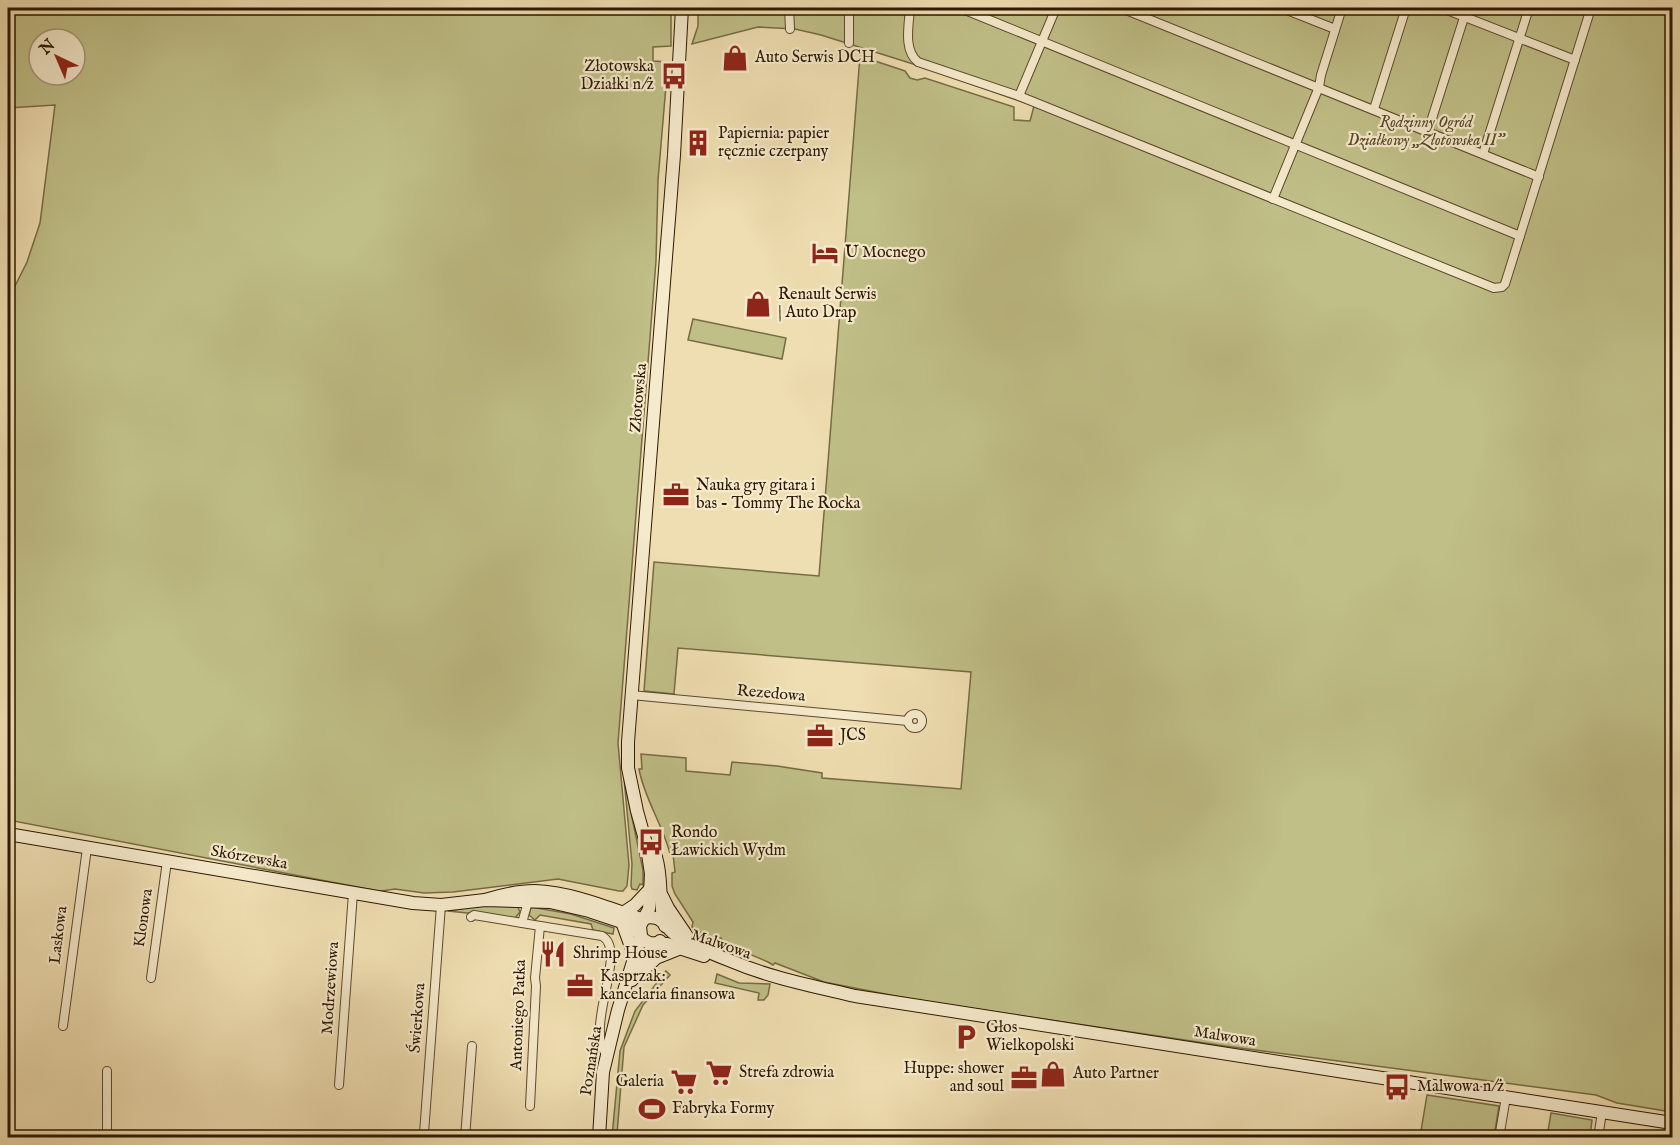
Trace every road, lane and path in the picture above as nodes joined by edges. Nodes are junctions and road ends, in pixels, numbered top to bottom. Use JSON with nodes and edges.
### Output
{"nodes":[{"id":1,"x":682,"y":8,"type":"edge"},
{"id":2,"x":789,"y":8,"type":"edge"},
{"id":3,"x":849,"y":8,"type":"edge"},
{"id":4,"x":910,"y":8,"type":"edge"},
{"id":5,"x":960,"y":8,"type":"edge"},
{"id":6,"x":1056,"y":8,"type":"edge"},
{"id":7,"x":1121,"y":8,"type":"edge"},
{"id":8,"x":1282,"y":8,"type":"edge"},
{"id":9,"x":1342,"y":8,"type":"edge"},
{"id":10,"x":1406,"y":8,"type":"edge"},
{"id":11,"x":1442,"y":8,"type":"edge"},
{"id":12,"x":1529,"y":8,"type":"edge"},
{"id":13,"x":1591,"y":8,"type":"edge"},
{"id":14,"x":1466,"y":12,"type":"edge"},
{"id":15,"x":790,"y":29,"type":"dead end"},
{"id":16,"x":1335,"y":29,"type":"junction"},
{"id":17,"x":1519,"y":39,"type":"junction"},
{"id":18,"x":1042,"y":41,"type":"junction"},
{"id":19,"x":849,"y":43,"type":"dead end"},
{"id":20,"x":1575,"y":60,"type":"junction"},
{"id":21,"x":1319,"y":87,"type":"junction"},
{"id":22,"x":1019,"y":96,"type":"junction"},
{"id":23,"x":1374,"y":109,"type":"junction"},
{"id":24,"x":1428,"y":131,"type":"junction"},
{"id":25,"x":1296,"y":144,"type":"junction"},
{"id":26,"x":1483,"y":154,"type":"junction"},
{"id":27,"x":1539,"y":177,"type":"junction"},
{"id":28,"x":1273,"y":199,"type":"junction"},
{"id":29,"x":1520,"y":236,"type":"junction"},
{"id":30,"x":631,"y":696,"type":"junction"},
{"id":31,"x":908,"y":721,"type":"dead end"},
{"id":32,"x":8,"y":834,"type":"edge"},
{"id":33,"x":87,"y":848,"type":"junction"},
{"id":34,"x":167,"y":861,"type":"junction"},
{"id":35,"x":656,"y":890,"type":"junction"},
{"id":36,"x":353,"y":893,"type":"junction"},
{"id":37,"x":530,"y":896,"type":"junction"},
{"id":38,"x":441,"y":905,"type":"junction"},
{"id":39,"x":471,"y":917,"type":"dead end"},
{"id":40,"x":622,"y":917,"type":"junction"},
{"id":41,"x":645,"y":919,"type":"junction"},
{"id":42,"x":522,"y":923,"type":"junction"},
{"id":43,"x":664,"y":925,"type":"junction"},
{"id":44,"x":540,"y":926,"type":"junction"},
{"id":45,"x":657,"y":943,"type":"junction"},
{"id":46,"x":637,"y":946,"type":"junction"},
{"id":47,"x":686,"y":946,"type":"junction"},
{"id":48,"x":151,"y":978,"type":"dead end"},
{"id":49,"x":626,"y":989,"type":"junction"},
{"id":50,"x":63,"y":1026,"type":"dead end"},
{"id":51,"x":472,"y":1046,"type":"dead end"},
{"id":52,"x":607,"y":1055,"type":"junction"},
{"id":53,"x":106,"y":1071,"type":"dead end"},
{"id":54,"x":339,"y":1085,"type":"dead end"},
{"id":55,"x":1506,"y":1097,"type":"junction"},
{"id":56,"x":530,"y":1106,"type":"dead end"},
{"id":57,"x":1602,"y":1112,"type":"junction"},
{"id":58,"x":1672,"y":1123,"type":"edge"},
{"id":59,"x":424,"y":1133,"type":"dead end"},
{"id":60,"x":107,"y":1137,"type":"edge"},
{"id":61,"x":465,"y":1137,"type":"edge"},
{"id":62,"x":599,"y":1137,"type":"edge"},
{"id":63,"x":1499,"y":1137,"type":"edge"},
{"id":64,"x":1598,"y":1137,"type":"edge"}],
"edges":[{"from":1,"to":30,"type":"street","name":"Złotowska"},
{"from":2,"to":15,"type":"street"},
{"from":3,"to":19,"type":"street"},
{"from":4,"to":22,"type":"street"},
{"from":5,"to":18,"type":"street"},
{"from":6,"to":18,"type":"street"},
{"from":7,"to":21,"type":"street"},
{"from":8,"to":16,"type":"street"},
{"from":9,"to":16,"type":"street"},
{"from":10,"to":23,"type":"street"},
{"from":11,"to":14,"type":"street"},
{"from":12,"to":17,"type":"street"},
{"from":13,"to":20,"type":"street"},
{"from":14,"to":17,"type":"street"},
{"from":14,"to":24,"type":"street"},
{"from":16,"to":21,"type":"street"},
{"from":17,"to":20,"type":"street"},
{"from":17,"to":26,"type":"street"},
{"from":18,"to":22,"type":"street"},
{"from":18,"to":25,"type":"street"},
{"from":20,"to":27,"type":"street"},
{"from":21,"to":23,"type":"street"},
{"from":21,"to":25,"type":"street"},
{"from":22,"to":28,"type":"street"},
{"from":23,"to":24,"type":"street"},
{"from":24,"to":26,"type":"street"},
{"from":25,"to":28,"type":"street"},
{"from":25,"to":29,"type":"street"},
{"from":26,"to":27,"type":"street"},
{"from":27,"to":29,"type":"street"},
{"from":28,"to":29,"type":"street"},
{"from":30,"to":31,"type":"street","name":"Rezedowa"},
{"from":30,"to":35,"type":"street","name":"Złotowska"},
{"from":32,"to":33,"type":"street","name":"Skórzewska"},
{"from":33,"to":34,"type":"street","name":"Skórzewska"},
{"from":33,"to":50,"type":"street","name":"Laskowa"},
{"from":34,"to":36,"type":"street","name":"Skórzewska"},
{"from":34,"to":48,"type":"street","name":"Klonowa"},
{"from":35,"to":40,"type":"street"},
{"from":35,"to":41,"type":"street","name":"Złotowska"},
{"from":35,"to":43,"type":"street","name":"Złotowska"},
{"from":35,"to":47,"type":"street","name":"Malwowa"},
{"from":36,"to":38,"type":"street","name":"Skórzewska"},
{"from":36,"to":54,"type":"street","name":"Modrzewiowa"},
{"from":37,"to":38,"type":"street","name":"Skórzewska"},
{"from":37,"to":40,"type":"street","name":"Skórzewska"},
{"from":37,"to":42,"type":"street"},
{"from":38,"to":59,"type":"street","name":"Świerkowa"},
{"from":39,"to":42,"type":"street"},
{"from":40,"to":41,"type":"street","name":"Skórzewska"},
{"from":40,"to":46,"type":"street"},
{"from":40,"to":46,"type":"street","name":"Skórzewska"},
{"from":41,"to":43,"type":"street"},
{"from":41,"to":46,"type":"street"},
{"from":42,"to":44,"type":"street"},
{"from":43,"to":45,"type":"street"},
{"from":43,"to":47,"type":"street","name":"Malwowa"},
{"from":44,"to":52,"type":"street"},
{"from":44,"to":56,"type":"street","name":"Antoniego Patka"},
{"from":45,"to":46,"type":"street"},
{"from":45,"to":47,"type":"street","name":"Malwowa"},
{"from":45,"to":49,"type":"street"},
{"from":46,"to":49,"type":"street","name":"Poznańska"},
{"from":47,"to":49,"type":"street"},
{"from":47,"to":55,"type":"street","name":"Malwowa"},
{"from":49,"to":52,"type":"street","name":"Poznańska"},
{"from":51,"to":61,"type":"street"},
{"from":52,"to":62,"type":"street","name":"Poznańska"},
{"from":53,"to":60,"type":"street"},
{"from":55,"to":57,"type":"street","name":"Malwowa"},
{"from":55,"to":63,"type":"street"},
{"from":57,"to":58,"type":"street","name":"Malwowa"},
{"from":57,"to":64,"type":"street"}]}
